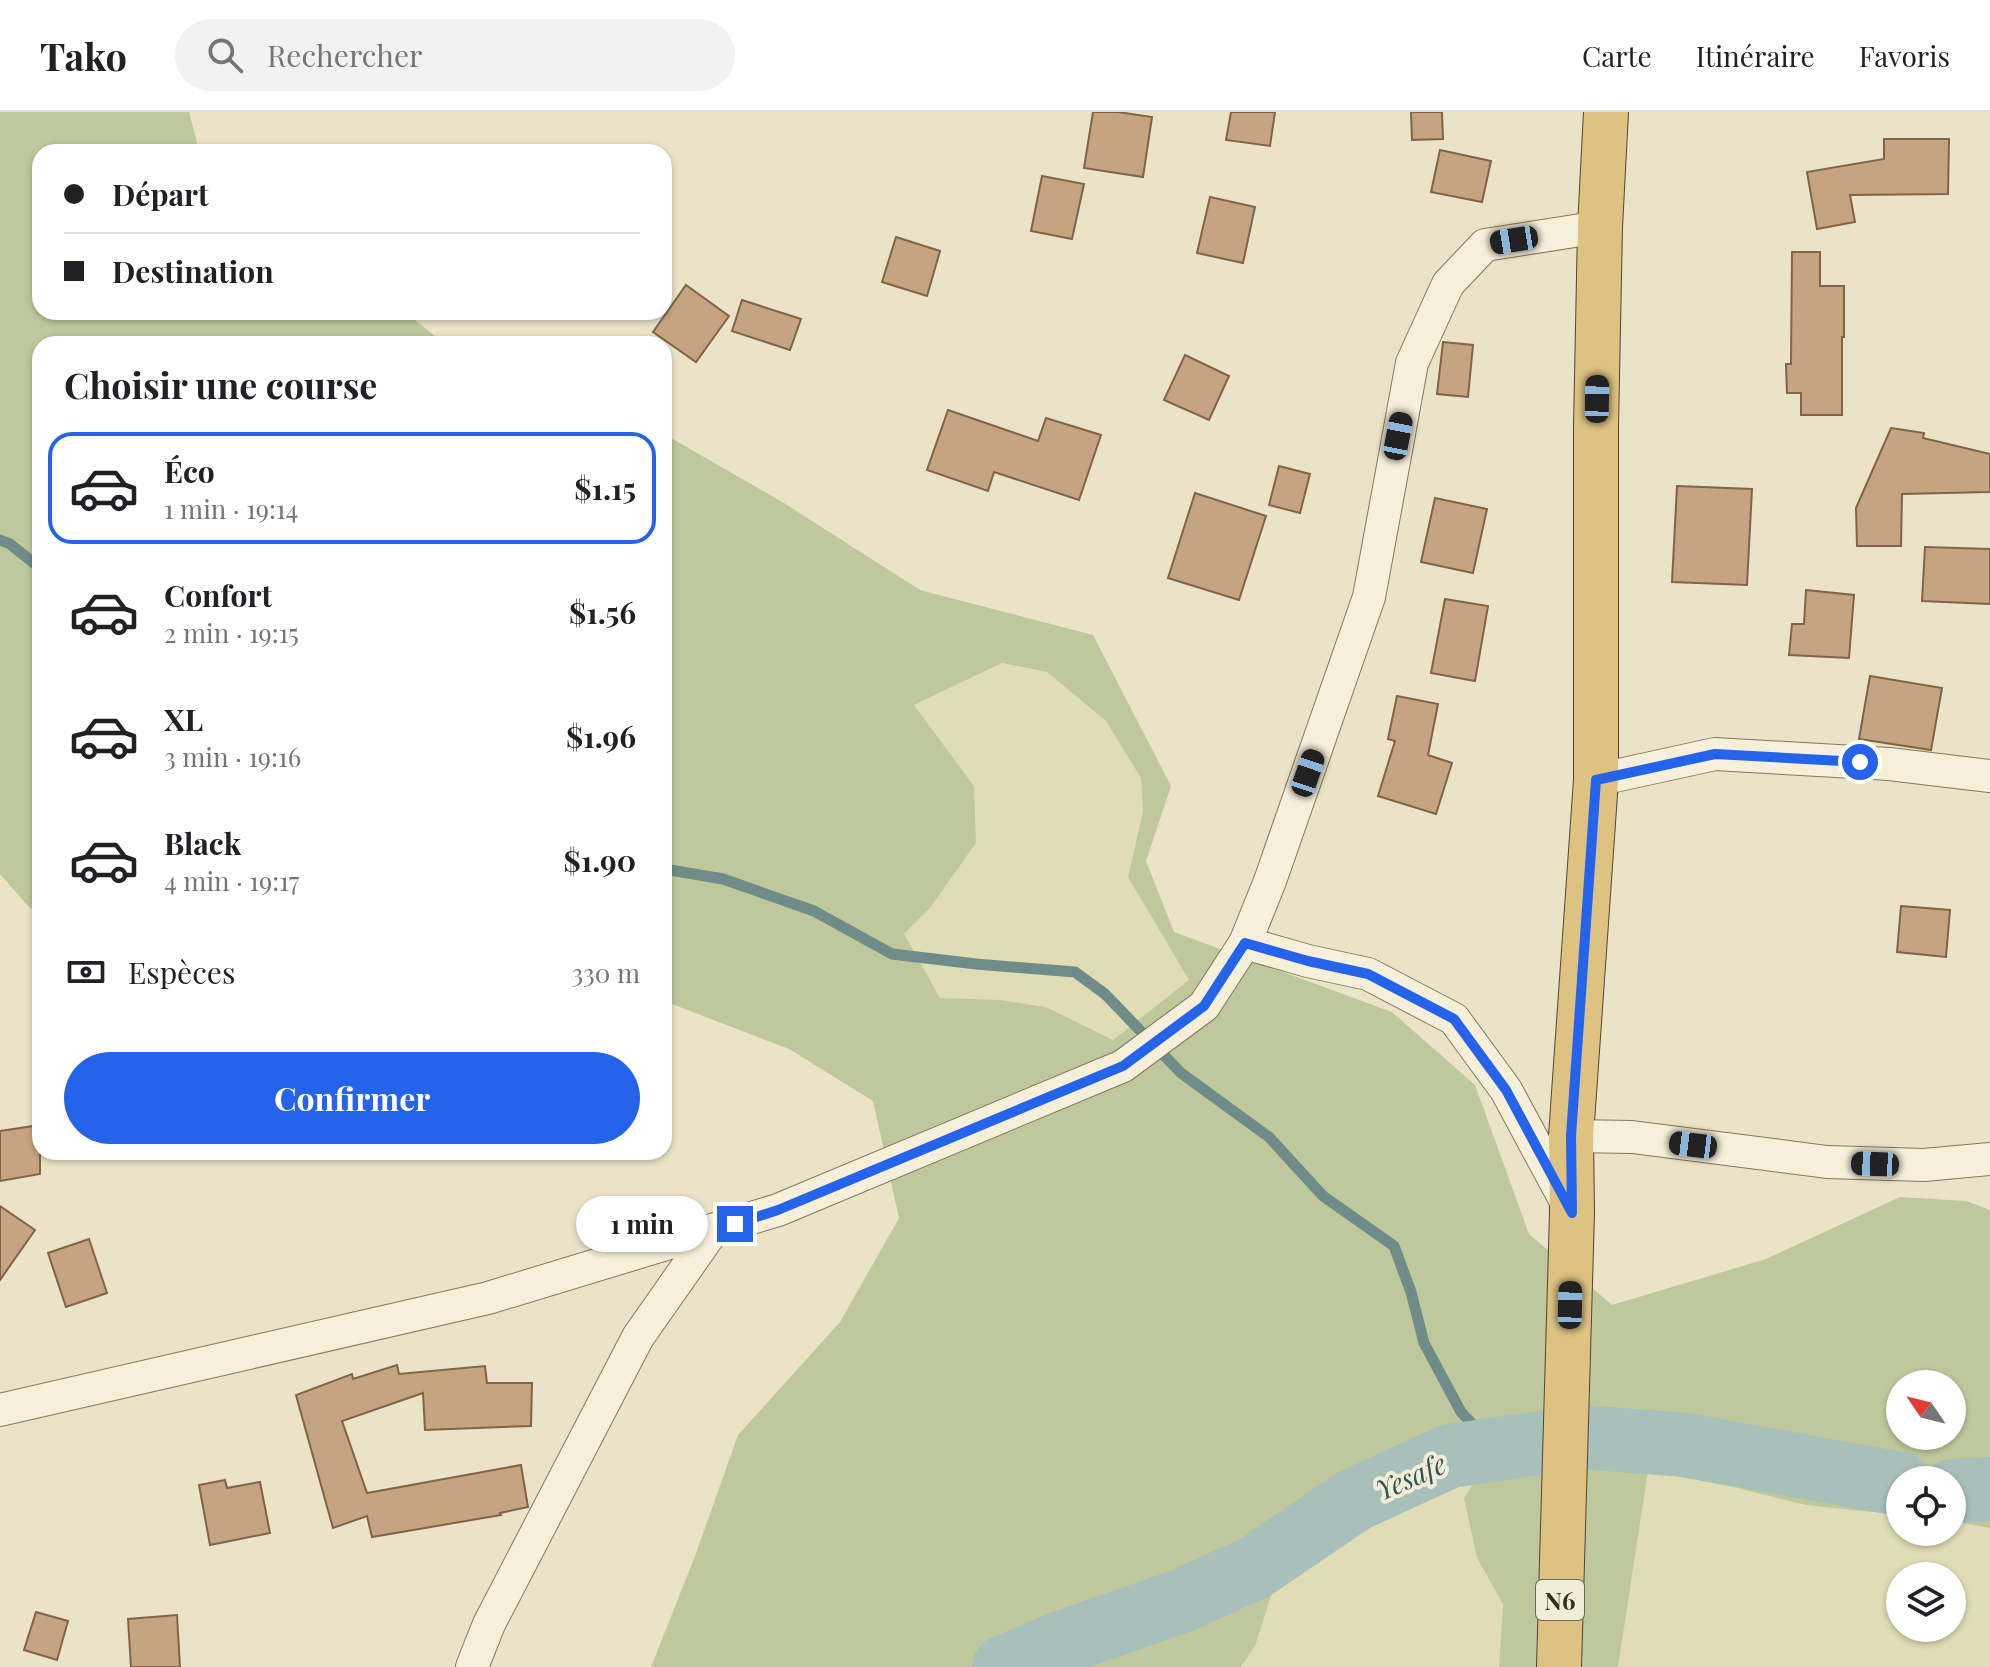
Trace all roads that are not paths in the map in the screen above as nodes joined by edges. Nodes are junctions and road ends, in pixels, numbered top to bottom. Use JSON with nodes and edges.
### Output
{"nodes":[{"id":1,"x":1606,"y":112,"type":"edge"},
{"id":2,"x":1600,"y":227,"type":"junction"},
{"id":3,"x":1990,"y":776,"type":"edge"},
{"id":4,"x":1596,"y":780,"type":"junction"},
{"id":5,"x":1245,"y":943,"type":"junction"},
{"id":6,"x":1571,"y":1136,"type":"junction"},
{"id":7,"x":1990,"y":1159,"type":"edge"},
{"id":8,"x":1572,"y":1213,"type":"junction"},
{"id":9,"x":713,"y":1230,"type":"junction"},
{"id":10,"x":0,"y":1410,"type":"edge"},
{"id":11,"x":472,"y":1667,"type":"edge"},
{"id":12,"x":1559,"y":1667,"type":"edge"}],
"edges":[{"from":1,"to":2,"type":"highway","number":"N6"},
{"from":2,"to":4,"type":"highway","number":"N6"},
{"from":2,"to":5,"type":"street"},
{"from":3,"to":4,"type":"street"},
{"from":4,"to":6,"type":"highway","number":"N6"},
{"from":5,"to":8,"type":"street"},
{"from":5,"to":9,"type":"street"},
{"from":6,"to":7,"type":"street"},
{"from":6,"to":8,"type":"highway","number":"N6"},
{"from":8,"to":12,"type":"highway","number":"N6"},
{"from":9,"to":10,"type":"street"},
{"from":9,"to":11,"type":"street"}]}
